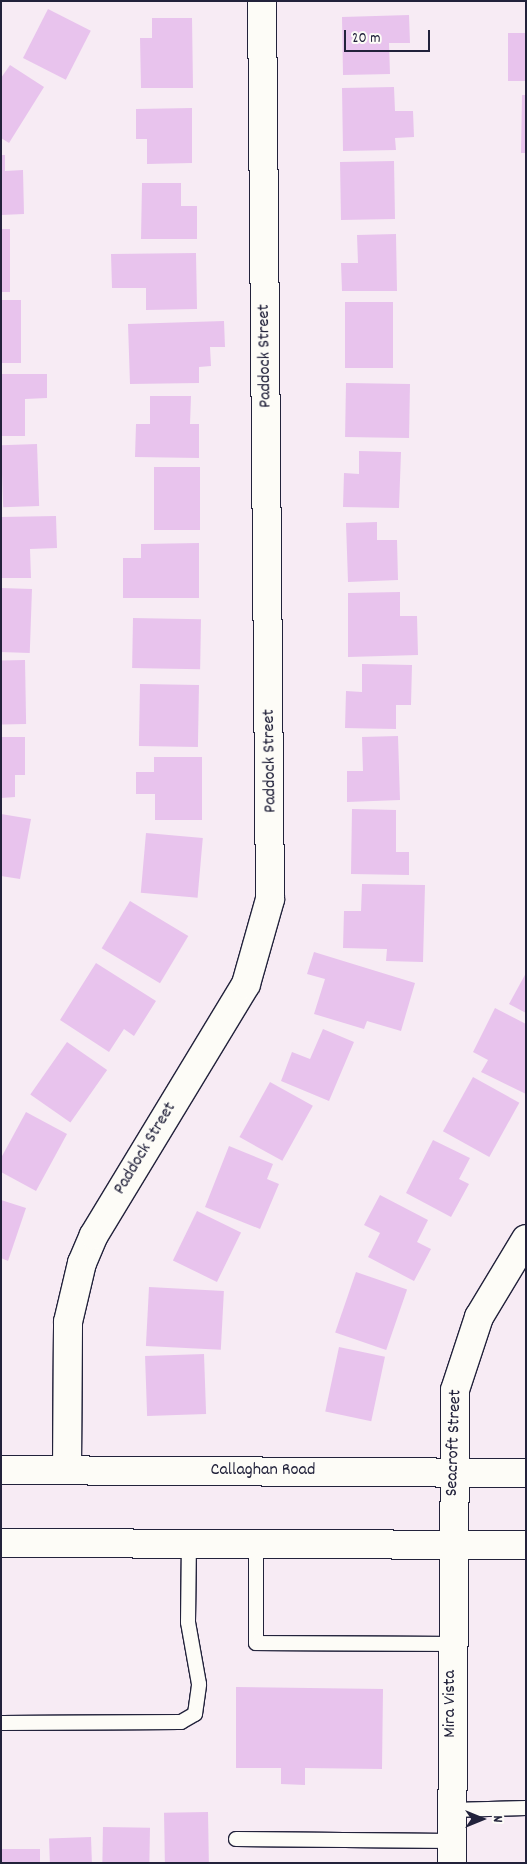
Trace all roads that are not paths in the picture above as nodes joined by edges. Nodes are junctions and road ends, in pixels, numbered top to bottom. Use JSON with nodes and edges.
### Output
{"nodes":[{"id":1,"x":262,"y":1,"type":"edge"},
{"id":2,"x":526,"y":1238,"type":"edge"},
{"id":3,"x":1,"y":1470,"type":"edge"},
{"id":4,"x":67,"y":1470,"type":"junction"},
{"id":5,"x":452,"y":1472,"type":"junction"},
{"id":6,"x":526,"y":1472,"type":"edge"},
{"id":7,"x":1,"y":1542,"type":"edge"},
{"id":8,"x":189,"y":1543,"type":"junction"},
{"id":9,"x":256,"y":1544,"type":"junction"},
{"id":10,"x":452,"y":1544,"type":"junction"},
{"id":11,"x":526,"y":1545,"type":"edge"},
{"id":12,"x":451,"y":1644,"type":"junction"},
{"id":13,"x":1,"y":1723,"type":"edge"},
{"id":14,"x":526,"y":1808,"type":"edge"},
{"id":15,"x":451,"y":1810,"type":"junction"},
{"id":16,"x":236,"y":1839,"type":"dead end"},
{"id":17,"x":452,"y":1852,"type":"edge"}],
"edges":[{"from":1,"to":4,"type":"street","name":"Paddock Street"},
{"from":2,"to":5,"type":"street","name":"Seacroft Street"},
{"from":3,"to":4,"type":"street","name":"Callaghan Road"},
{"from":4,"to":5,"type":"street","name":"Callaghan Road"},
{"from":5,"to":6,"type":"street","name":"Callaghan Road"},
{"from":5,"to":10,"type":"street","name":"Seacroft Street"},
{"from":7,"to":8,"type":"street"},
{"from":8,"to":9,"type":"street"},
{"from":8,"to":13,"type":"lane"},
{"from":9,"to":10,"type":"street"},
{"from":9,"to":12,"type":"lane"},
{"from":10,"to":11,"type":"street"},
{"from":10,"to":12,"type":"street","name":"Mira Vista"},
{"from":12,"to":15,"type":"street","name":"Mira Vista"},
{"from":14,"to":15,"type":"lane"},
{"from":15,"to":17,"type":"street","name":"Mira Vista"},
{"from":16,"to":17,"type":"lane"}]}
